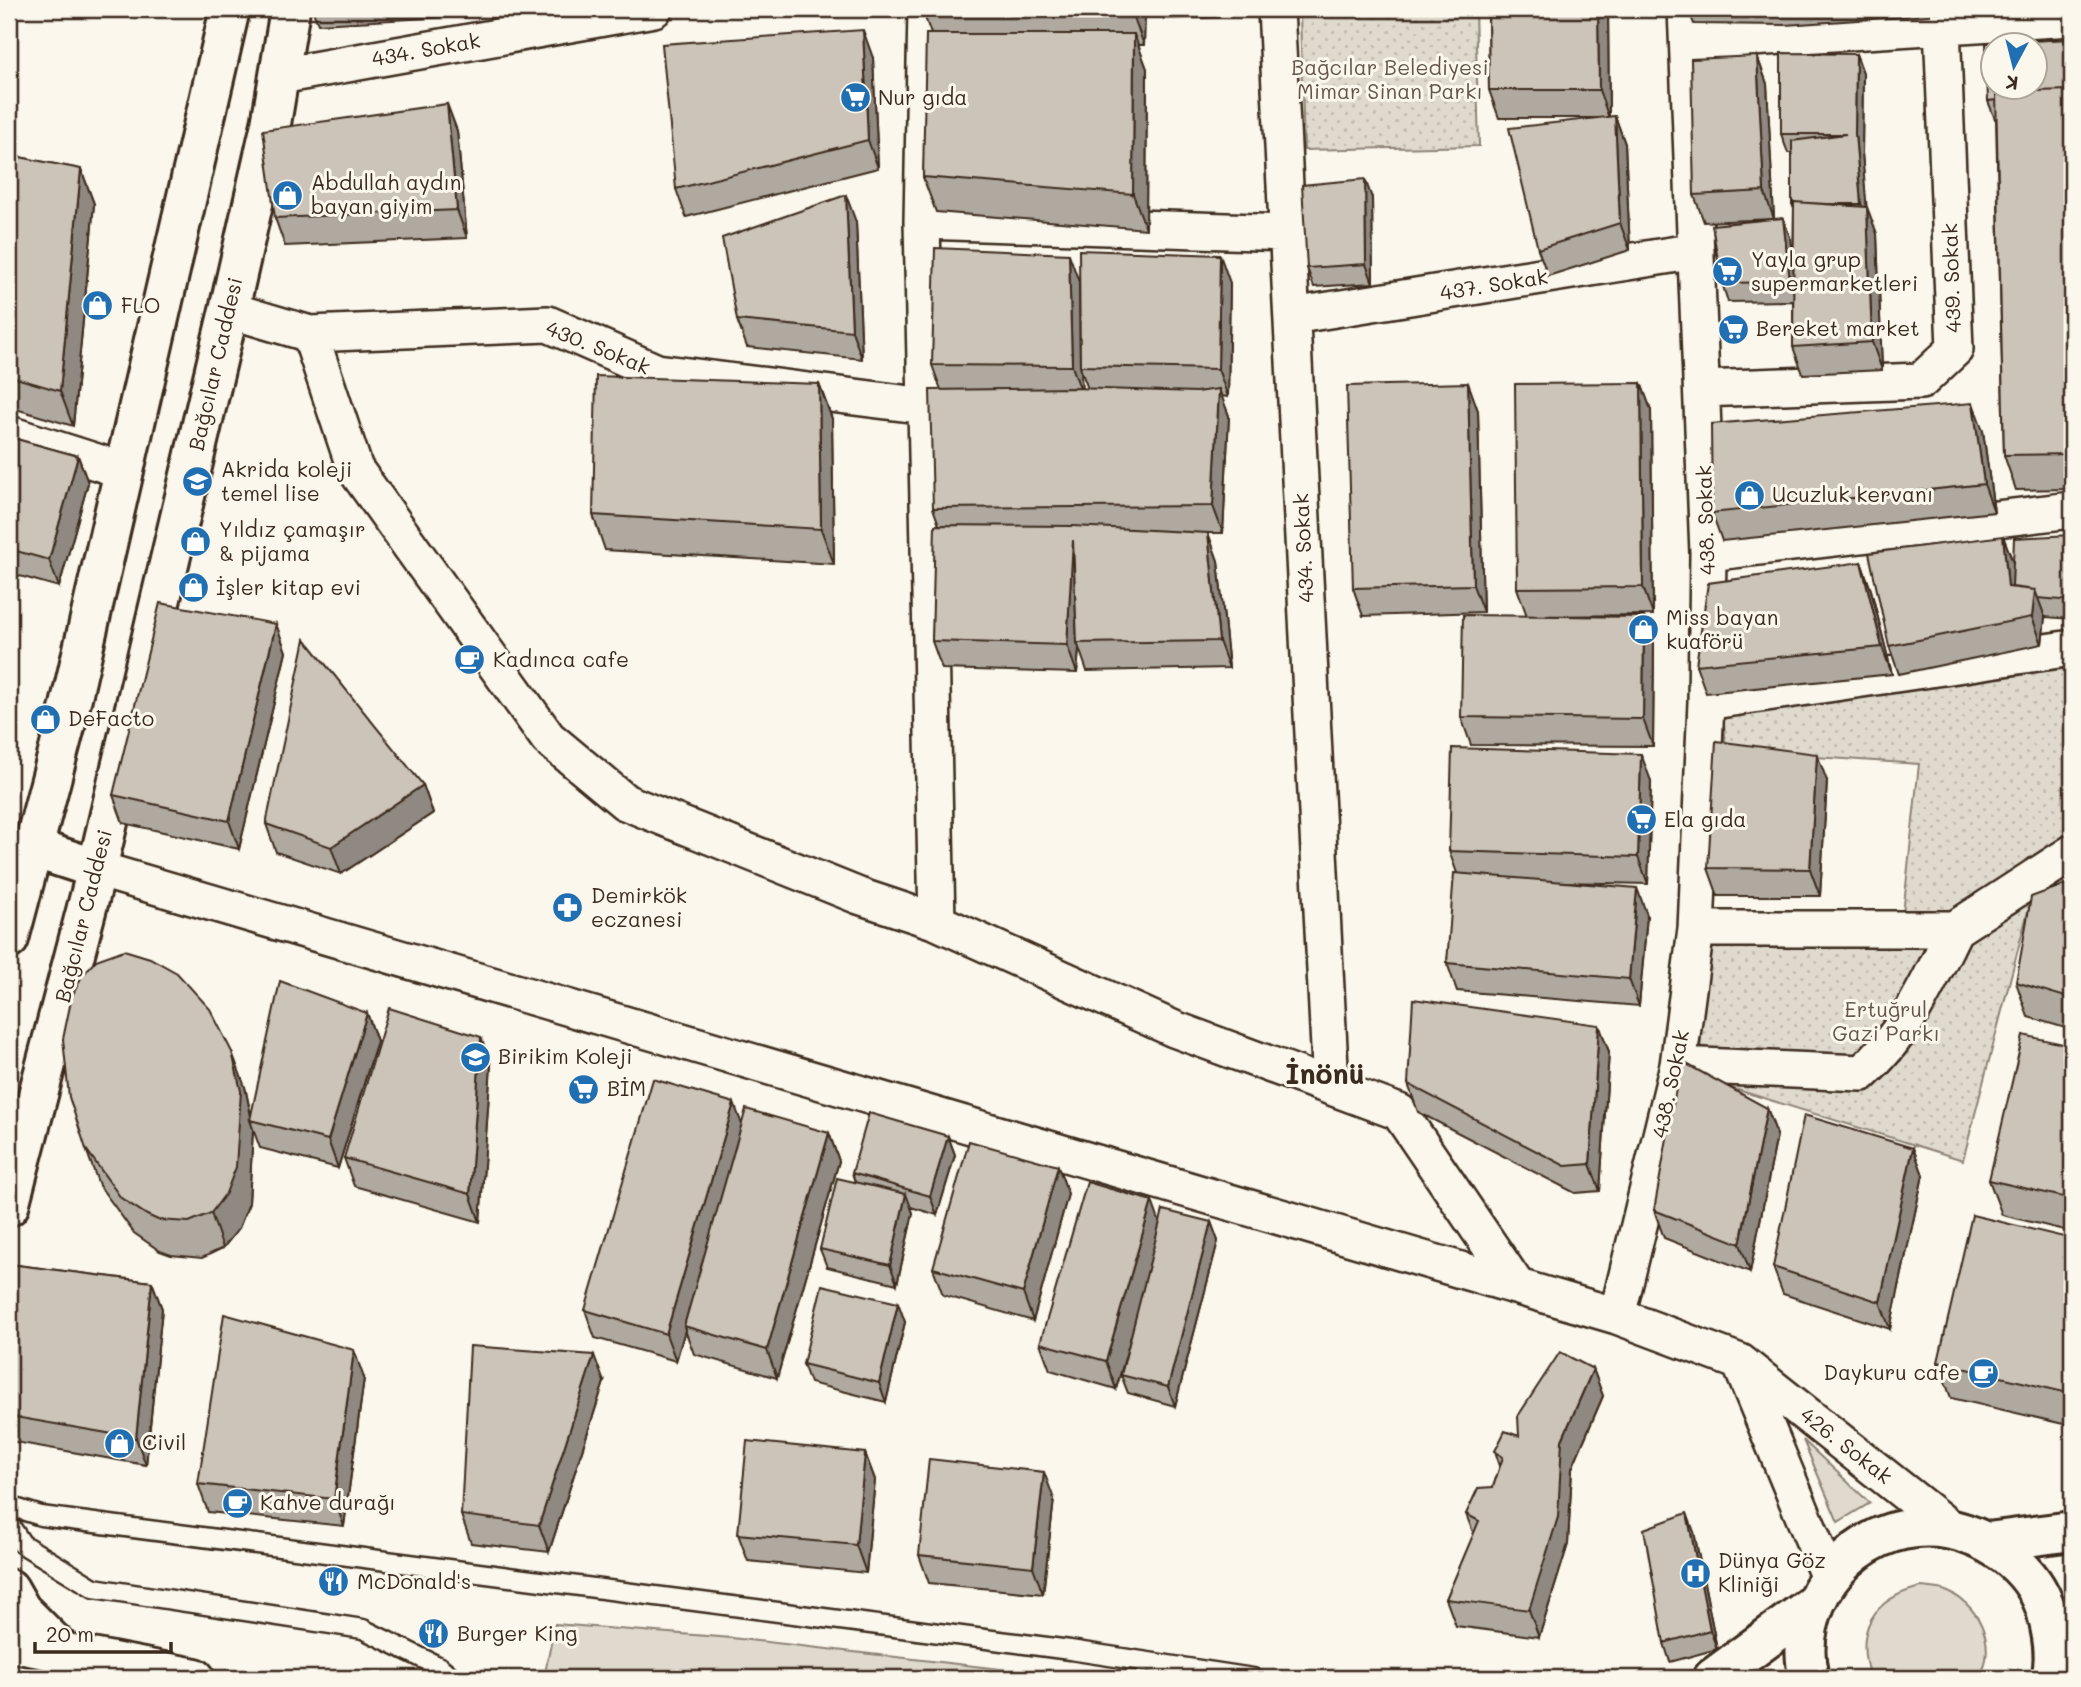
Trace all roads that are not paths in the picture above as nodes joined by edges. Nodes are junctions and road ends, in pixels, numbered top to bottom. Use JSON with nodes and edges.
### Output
{"nodes":[{"id":1,"x":230,"y":9,"type":"edge"},
{"id":2,"x":290,"y":9,"type":"edge"},
{"id":3,"x":654,"y":9,"type":"edge"},
{"id":4,"x":926,"y":9,"type":"edge"},
{"id":5,"x":1276,"y":9,"type":"edge"},
{"id":6,"x":579,"y":16,"type":"edge"},
{"id":7,"x":2072,"y":18,"type":"edge"},
{"id":8,"x":1942,"y":24,"type":"junction"},
{"id":9,"x":1687,"y":25,"type":"edge"},
{"id":10,"x":280,"y":76,"type":"junction"},
{"id":11,"x":922,"y":221,"type":"junction"},
{"id":12,"x":1287,"y":233,"type":"junction"},
{"id":13,"x":1696,"y":251,"type":"junction"},
{"id":14,"x":229,"y":310,"type":"junction"},
{"id":15,"x":1292,"y":316,"type":"junction"},
{"id":16,"x":310,"y":334,"type":"junction"},
{"id":17,"x":1702,"y":389,"type":"junction"},
{"id":18,"x":926,"y":406,"type":"junction"},
{"id":19,"x":9,"y":433,"type":"edge"},
{"id":20,"x":125,"y":471,"type":"junction"},
{"id":21,"x":2072,"y":510,"type":"edge"},
{"id":22,"x":1708,"y":553,"type":"junction"},
{"id":23,"x":2072,"y":648,"type":"edge"},
{"id":24,"x":1706,"y":702,"type":"junction"},
{"id":25,"x":21,"y":845,"type":"edge"},
{"id":26,"x":2072,"y":853,"type":"edge"},
{"id":27,"x":97,"y":869,"type":"junction"},
{"id":28,"x":937,"y":922,"type":"junction"},
{"id":29,"x":1696,"y":929,"type":"junction"},
{"id":30,"x":1955,"y":929,"type":"junction"},
{"id":31,"x":9,"y":939,"type":"edge"},
{"id":32,"x":1678,"y":1065,"type":"junction"},
{"id":33,"x":1331,"y":1087,"type":"junction"},
{"id":34,"x":9,"y":1206,"type":"edge"},
{"id":35,"x":1517,"y":1286,"type":"junction"},
{"id":36,"x":1617,"y":1317,"type":"junction"},
{"id":37,"x":1740,"y":1362,"type":"junction"},
{"id":38,"x":9,"y":1506,"type":"edge"},
{"id":39,"x":9,"y":1524,"type":"edge"},
{"id":40,"x":1952,"y":1530,"type":"junction"},
{"id":41,"x":2072,"y":1531,"type":"edge"},
{"id":42,"x":1988,"y":1542,"type":"junction"},
{"id":43,"x":9,"y":1589,"type":"edge"},
{"id":44,"x":1822,"y":1590,"type":"junction"},
{"id":45,"x":9,"y":1642,"type":"edge"},
{"id":46,"x":63,"y":1651,"type":"junction"},
{"id":47,"x":195,"y":1678,"type":"edge"},
{"id":48,"x":453,"y":1678,"type":"edge"},
{"id":49,"x":1253,"y":1678,"type":"edge"},
{"id":50,"x":1713,"y":1678,"type":"edge"},
{"id":51,"x":1809,"y":1678,"type":"edge"},
{"id":52,"x":2051,"y":1678,"type":"edge"}],
"edges":[{"from":1,"to":20,"type":"main road"},
{"from":2,"to":10,"type":"main road","name":"Bağcılar Caddesi"},
{"from":3,"to":6,"type":"street","name":"434. Sokak"},
{"from":4,"to":11,"type":"street"},
{"from":5,"to":12,"type":"street","name":"434. Sokak"},
{"from":6,"to":10,"type":"street","name":"434. Sokak"},
{"from":7,"to":8,"type":"street"},
{"from":8,"to":9,"type":"street"},
{"from":8,"to":17,"type":"street","name":"439. Sokak"},
{"from":9,"to":13,"type":"street","name":"438. Sokak"},
{"from":10,"to":14,"type":"main road","name":"Bağcılar Caddesi"},
{"from":11,"to":12,"type":"street"},
{"from":11,"to":18,"type":"street"},
{"from":12,"to":15,"type":"street","name":"434. Sokak"},
{"from":13,"to":15,"type":"street","name":"437. Sokak"},
{"from":13,"to":17,"type":"street","name":"438. Sokak"},
{"from":14,"to":16,"type":"street","name":"430. Sokak"},
{"from":14,"to":27,"type":"main road","name":"Bağcılar Caddesi"},
{"from":15,"to":33,"type":"street","name":"434. Sokak"},
{"from":16,"to":18,"type":"street","name":"430. Sokak"},
{"from":16,"to":28,"type":"street"},
{"from":17,"to":22,"type":"street","name":"438. Sokak"},
{"from":18,"to":28,"type":"street"},
{"from":19,"to":20,"type":"street"},
{"from":20,"to":25,"type":"main road"},
{"from":21,"to":22,"type":"street"},
{"from":22,"to":24,"type":"street","name":"438. Sokak"},
{"from":23,"to":24,"type":"street"},
{"from":24,"to":29,"type":"street","name":"438. Sokak"},
{"from":25,"to":27,"type":"main road"},
{"from":25,"to":31,"type":"main road"},
{"from":26,"to":30,"type":"street"},
{"from":27,"to":34,"type":"main road","name":"Bağcılar Caddesi"},
{"from":27,"to":35,"type":"street","name":"426. Sokak"},
{"from":28,"to":33,"type":"street"},
{"from":29,"to":30,"type":"street"},
{"from":29,"to":32,"type":"street","name":"438. Sokak"},
{"from":30,"to":32,"type":"street"},
{"from":32,"to":36,"type":"street","name":"438. Sokak"},
{"from":33,"to":35,"type":"street"},
{"from":35,"to":36,"type":"street","name":"426. Sokak"},
{"from":36,"to":37,"type":"street","name":"426. Sokak"},
{"from":37,"to":40,"type":"street","name":"426. Sokak"},
{"from":37,"to":44,"type":"street"},
{"from":38,"to":49,"type":"lane"},
{"from":39,"to":48,"type":"lane"},
{"from":40,"to":42,"type":"main road"},
{"from":40,"to":44,"type":"main road"},
{"from":41,"to":42,"type":"main road"},
{"from":42,"to":52,"type":"main road"},
{"from":43,"to":46,"type":"main road"},
{"from":44,"to":50,"type":"main road"},
{"from":44,"to":51,"type":"main road"},
{"from":45,"to":46,"type":"main road"},
{"from":46,"to":47,"type":"main road"}]}
